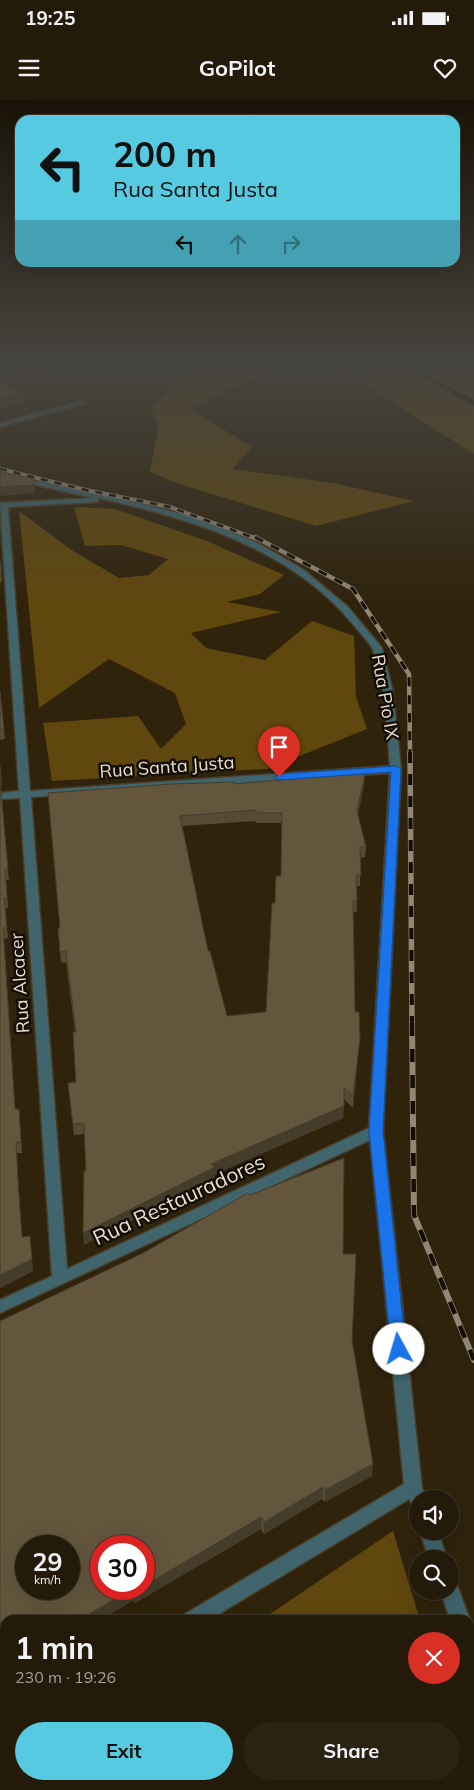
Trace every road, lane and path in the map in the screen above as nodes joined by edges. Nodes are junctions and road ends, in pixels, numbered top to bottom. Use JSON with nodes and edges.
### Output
{"nodes":[{"id":1,"x":0,"y":475,"type":"edge"},
{"id":2,"x":112,"y":499,"type":"junction"},
{"id":3,"x":2,"y":505,"type":"edge"},
{"id":4,"x":396,"y":769,"type":"junction"},
{"id":5,"x":23,"y":794,"type":"junction"},
{"id":6,"x":0,"y":796,"type":"edge"},
{"id":7,"x":376,"y":1131,"type":"junction"},
{"id":8,"x":60,"y":1279,"type":"junction"},
{"id":9,"x":0,"y":1307,"type":"edge"},
{"id":10,"x":416,"y":1490,"type":"edge"},
{"id":11,"x":409,"y":1497,"type":"edge"},
{"id":12,"x":453,"y":1600,"type":"edge"},
{"id":13,"x":201,"y":1615,"type":"edge"},
{"id":14,"x":458,"y":1615,"type":"edge"}],
"edges":[{"from":1,"to":2,"type":"street","name":"Rua Pio IX"},
{"from":2,"to":3,"type":"street"},
{"from":2,"to":4,"type":"street","name":"Rua Pio IX"},
{"from":3,"to":5,"type":"street","name":"Rua Alcacer"},
{"from":4,"to":5,"type":"street","name":"Rua Santa Justa"},
{"from":4,"to":7,"type":"street","name":"Rua Pio IX"},
{"from":5,"to":6,"type":"street","name":"Rua Santa Justa"},
{"from":5,"to":8,"type":"street","name":"Rua Alcacer"},
{"from":7,"to":8,"type":"street","name":"Rua Restauradores"},
{"from":7,"to":10,"type":"street","name":"Rua Pio IX"},
{"from":8,"to":9,"type":"street","name":"Rua Restauradores"},
{"from":11,"to":13,"type":"street"},
{"from":12,"to":14,"type":"street"}]}
